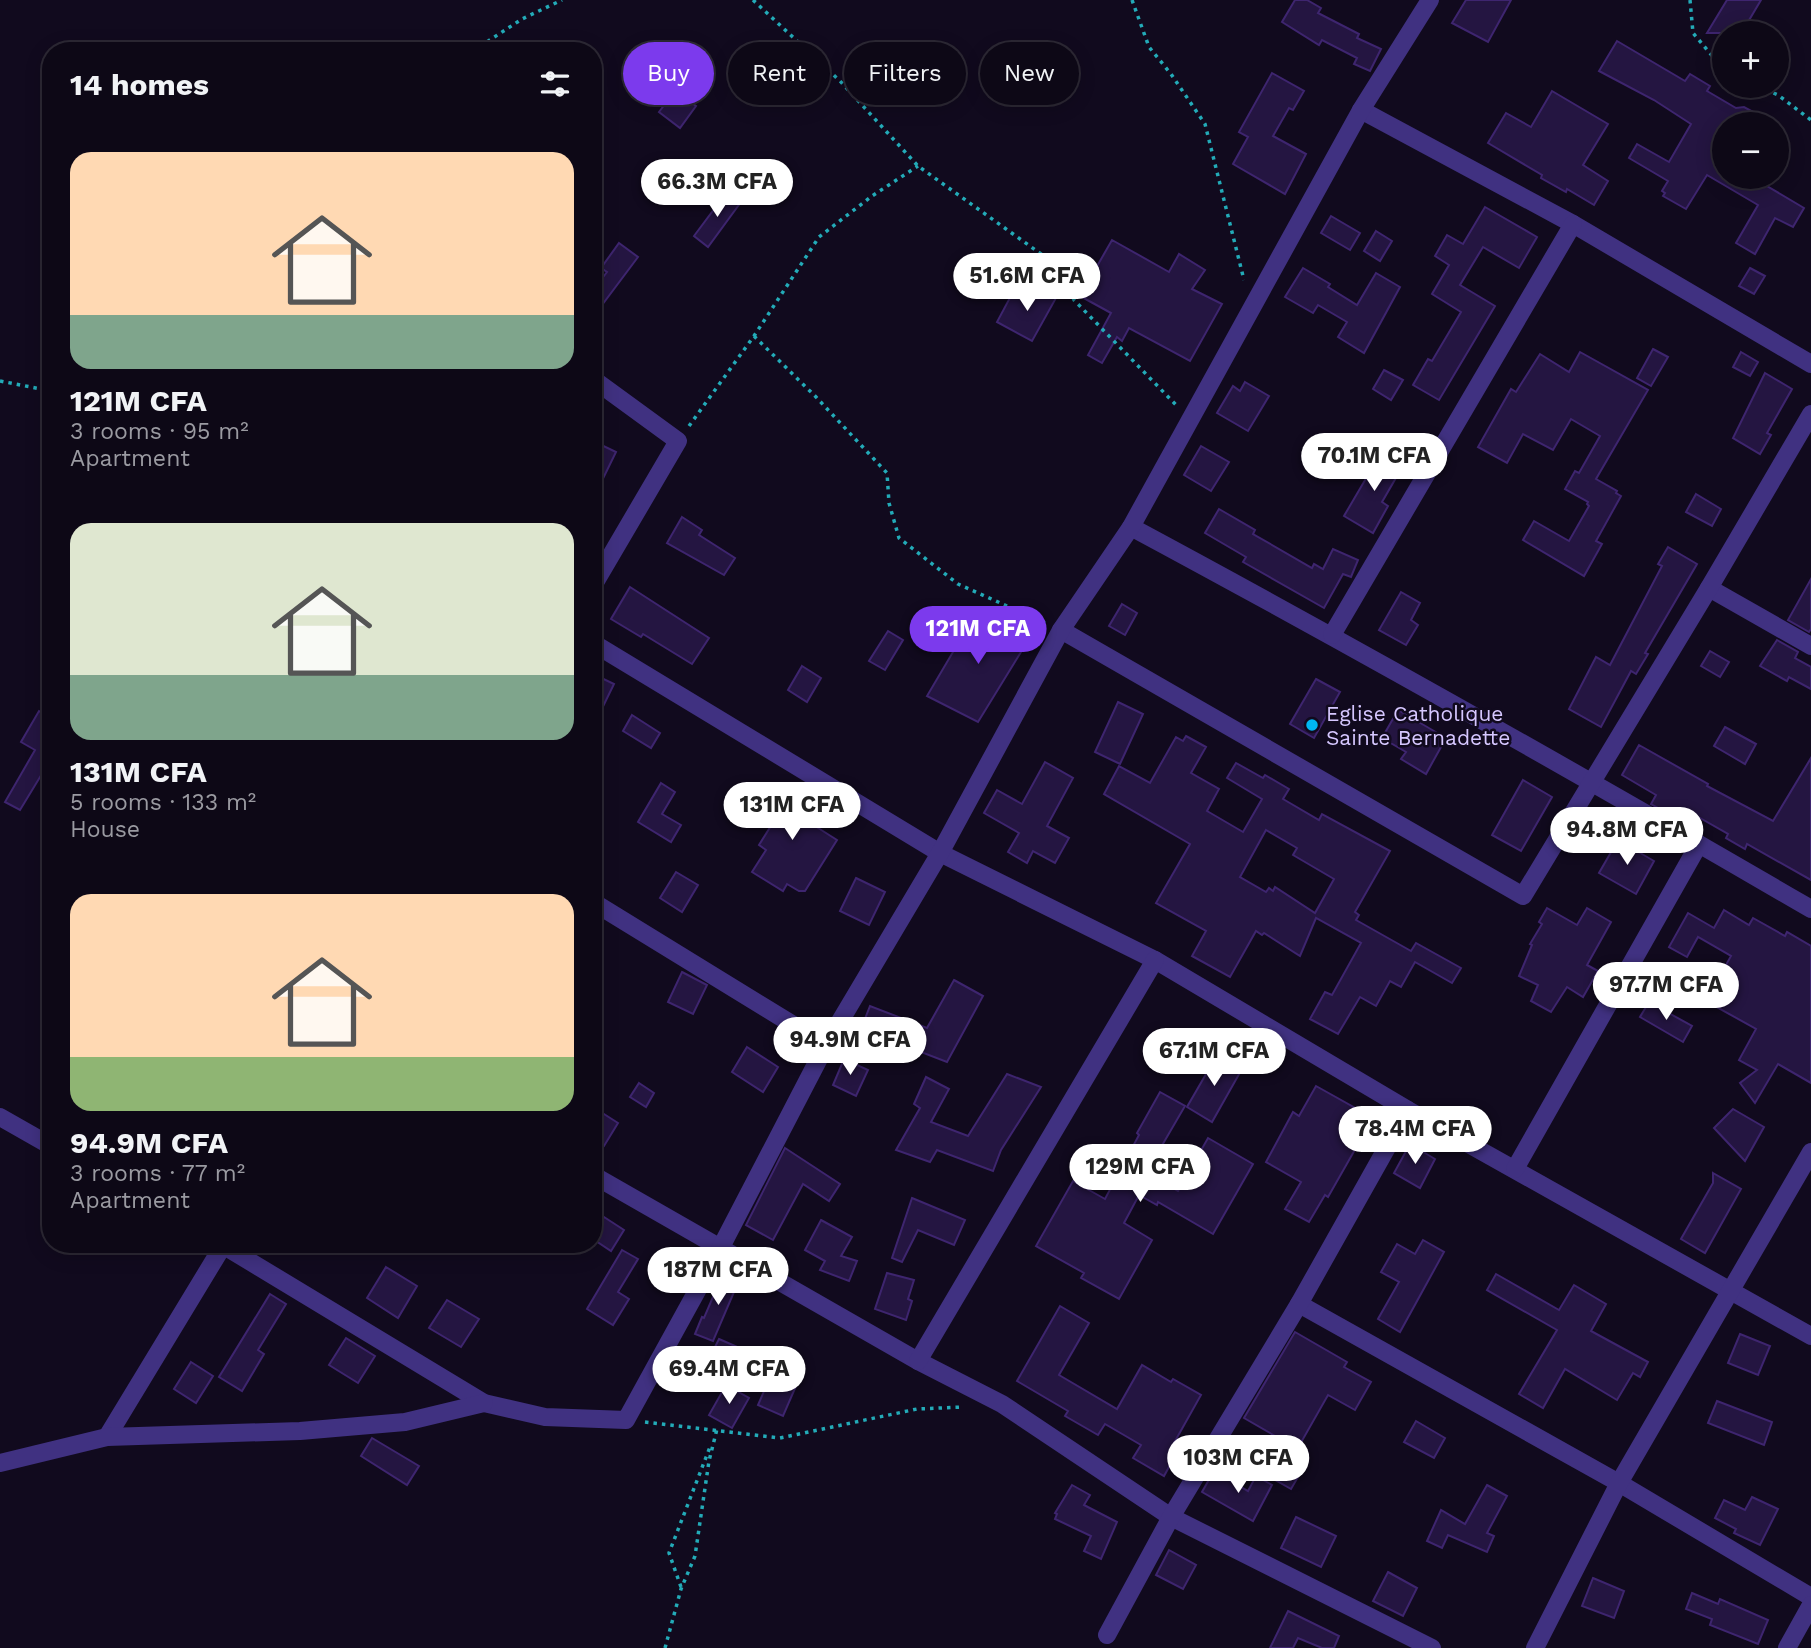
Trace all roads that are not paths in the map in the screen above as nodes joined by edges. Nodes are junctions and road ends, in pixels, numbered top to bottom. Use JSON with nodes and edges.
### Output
{"nodes":[{"id":1,"x":1430,"y":0,"type":"edge"},
{"id":2,"x":1361,"y":110,"type":"junction"},
{"id":3,"x":1573,"y":224,"type":"junction"},
{"id":4,"x":1811,"y":364,"type":"edge"},
{"id":5,"x":602,"y":386,"type":"edge"},
{"id":6,"x":1811,"y":414,"type":"edge"},
{"id":7,"x":1131,"y":527,"type":"junction"},
{"id":8,"x":602,"y":571,"type":"edge"},
{"id":9,"x":1709,"y":588,"type":"junction"},
{"id":10,"x":1061,"y":630,"type":"junction"},
{"id":11,"x":1332,"y":635,"type":"junction"},
{"id":12,"x":1811,"y":646,"type":"edge"},
{"id":13,"x":602,"y":648,"type":"edge"},
{"id":14,"x":1593,"y":782,"type":"junction"},
{"id":15,"x":1699,"y":844,"type":"junction"},
{"id":16,"x":940,"y":853,"type":"junction"},
{"id":17,"x":602,"y":908,"type":"edge"},
{"id":18,"x":1811,"y":909,"type":"edge"},
{"id":19,"x":1155,"y":960,"type":"junction"},
{"id":20,"x":826,"y":1045,"type":"junction"},
{"id":21,"x":1408,"y":1110,"type":"junction"},
{"id":22,"x":0,"y":1117,"type":"edge"},
{"id":23,"x":42,"y":1141,"type":"edge"},
{"id":24,"x":1811,"y":1152,"type":"edge"},
{"id":25,"x":1515,"y":1169,"type":"junction"},
{"id":26,"x":602,"y":1180,"type":"edge"},
{"id":27,"x":720,"y":1249,"type":"junction"},
{"id":28,"x":218,"y":1253,"type":"edge"},
{"id":29,"x":236,"y":1253,"type":"edge"},
{"id":30,"x":1731,"y":1290,"type":"junction"},
{"id":31,"x":1299,"y":1304,"type":"junction"},
{"id":32,"x":1811,"y":1336,"type":"edge"},
{"id":33,"x":918,"y":1361,"type":"junction"},
{"id":34,"x":484,"y":1403,"type":"junction"},
{"id":35,"x":107,"y":1437,"type":"junction"},
{"id":36,"x":0,"y":1463,"type":"edge"},
{"id":37,"x":1619,"y":1483,"type":"junction"},
{"id":38,"x":1171,"y":1517,"type":"junction"},
{"id":39,"x":1811,"y":1597,"type":"edge"},
{"id":40,"x":1811,"y":1605,"type":"edge"},
{"id":41,"x":1107,"y":1634,"type":"dead end"},
{"id":42,"x":1432,"y":1648,"type":"edge"},
{"id":43,"x":1535,"y":1648,"type":"edge"},
{"id":44,"x":1787,"y":1648,"type":"edge"}],
"edges":[{"from":1,"to":2,"type":"street"},
{"from":2,"to":3,"type":"street"},
{"from":2,"to":7,"type":"street"},
{"from":3,"to":4,"type":"street"},
{"from":3,"to":11,"type":"street"},
{"from":5,"to":8,"type":"street"},
{"from":6,"to":9,"type":"street"},
{"from":7,"to":10,"type":"street"},
{"from":7,"to":11,"type":"street"},
{"from":9,"to":12,"type":"street"},
{"from":9,"to":14,"type":"street"},
{"from":10,"to":14,"type":"street"},
{"from":10,"to":16,"type":"street"},
{"from":11,"to":14,"type":"street"},
{"from":13,"to":16,"type":"street"},
{"from":14,"to":15,"type":"street"},
{"from":15,"to":18,"type":"street"},
{"from":15,"to":25,"type":"street"},
{"from":16,"to":19,"type":"street"},
{"from":16,"to":20,"type":"street"},
{"from":17,"to":20,"type":"street"},
{"from":19,"to":21,"type":"street"},
{"from":19,"to":33,"type":"street"},
{"from":20,"to":27,"type":"street"},
{"from":21,"to":25,"type":"street"},
{"from":21,"to":31,"type":"street"},
{"from":22,"to":23,"type":"street"},
{"from":24,"to":30,"type":"street"},
{"from":25,"to":30,"type":"street"},
{"from":26,"to":27,"type":"street"},
{"from":27,"to":33,"type":"street"},
{"from":27,"to":34,"type":"street"},
{"from":28,"to":35,"type":"street"},
{"from":29,"to":34,"type":"street"},
{"from":30,"to":32,"type":"street"},
{"from":30,"to":37,"type":"street"},
{"from":31,"to":37,"type":"street"},
{"from":31,"to":38,"type":"street"},
{"from":33,"to":38,"type":"street"},
{"from":34,"to":35,"type":"street"},
{"from":35,"to":36,"type":"street"},
{"from":37,"to":39,"type":"street"},
{"from":37,"to":43,"type":"street"},
{"from":38,"to":41,"type":"street"},
{"from":38,"to":42,"type":"street"},
{"from":40,"to":44,"type":"street"}]}
